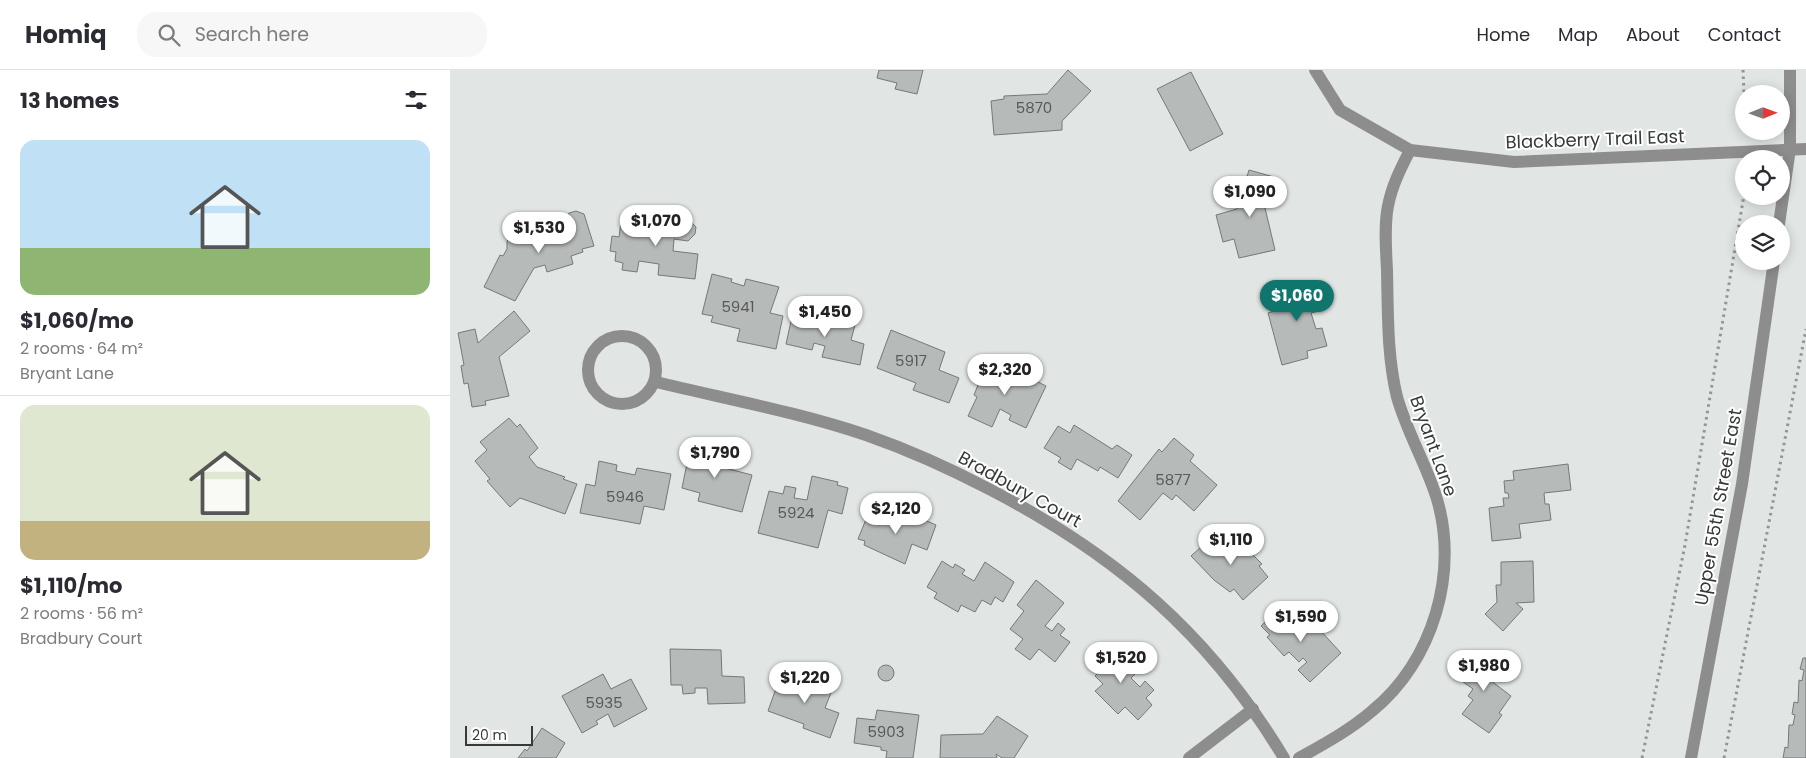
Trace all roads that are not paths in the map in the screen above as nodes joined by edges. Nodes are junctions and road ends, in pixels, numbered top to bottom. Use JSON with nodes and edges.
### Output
{"nodes":[{"id":1,"x":1315,"y":70,"type":"edge"},
{"id":2,"x":1790,"y":70,"type":"edge"},
{"id":3,"x":1790,"y":149,"type":"junction"},
{"id":4,"x":1806,"y":149,"type":"edge"},
{"id":5,"x":1410,"y":150,"type":"junction"},
{"id":6,"x":1780,"y":215,"type":"edge"},
{"id":7,"x":1773,"y":270,"type":"edge"},
{"id":8,"x":656,"y":382,"type":"junction"},
{"id":9,"x":1253,"y":709,"type":"junction"},
{"id":10,"x":1189,"y":758,"type":"edge"},
{"id":11,"x":1284,"y":758,"type":"edge"},
{"id":12,"x":1299,"y":758,"type":"edge"},
{"id":13,"x":1691,"y":758,"type":"edge"}],
"edges":[{"from":1,"to":5,"type":"street","name":"Blackberry Trail East"},
{"from":2,"to":3,"type":"street"},
{"from":3,"to":4,"type":"street","name":"Blackberry Trail East"},
{"from":3,"to":5,"type":"street","name":"Blackberry Trail East"},
{"from":3,"to":6,"type":"street"},
{"from":5,"to":12,"type":"street","name":"Bryant Lane"},
{"from":7,"to":13,"type":"street","name":"Upper 55th Street East"},
{"from":8,"to":8,"type":"street"},
{"from":8,"to":9,"type":"street","name":"Bradbury Court"},
{"from":9,"to":10,"type":"street"},
{"from":9,"to":11,"type":"street","name":"Bradbury Court"}]}
